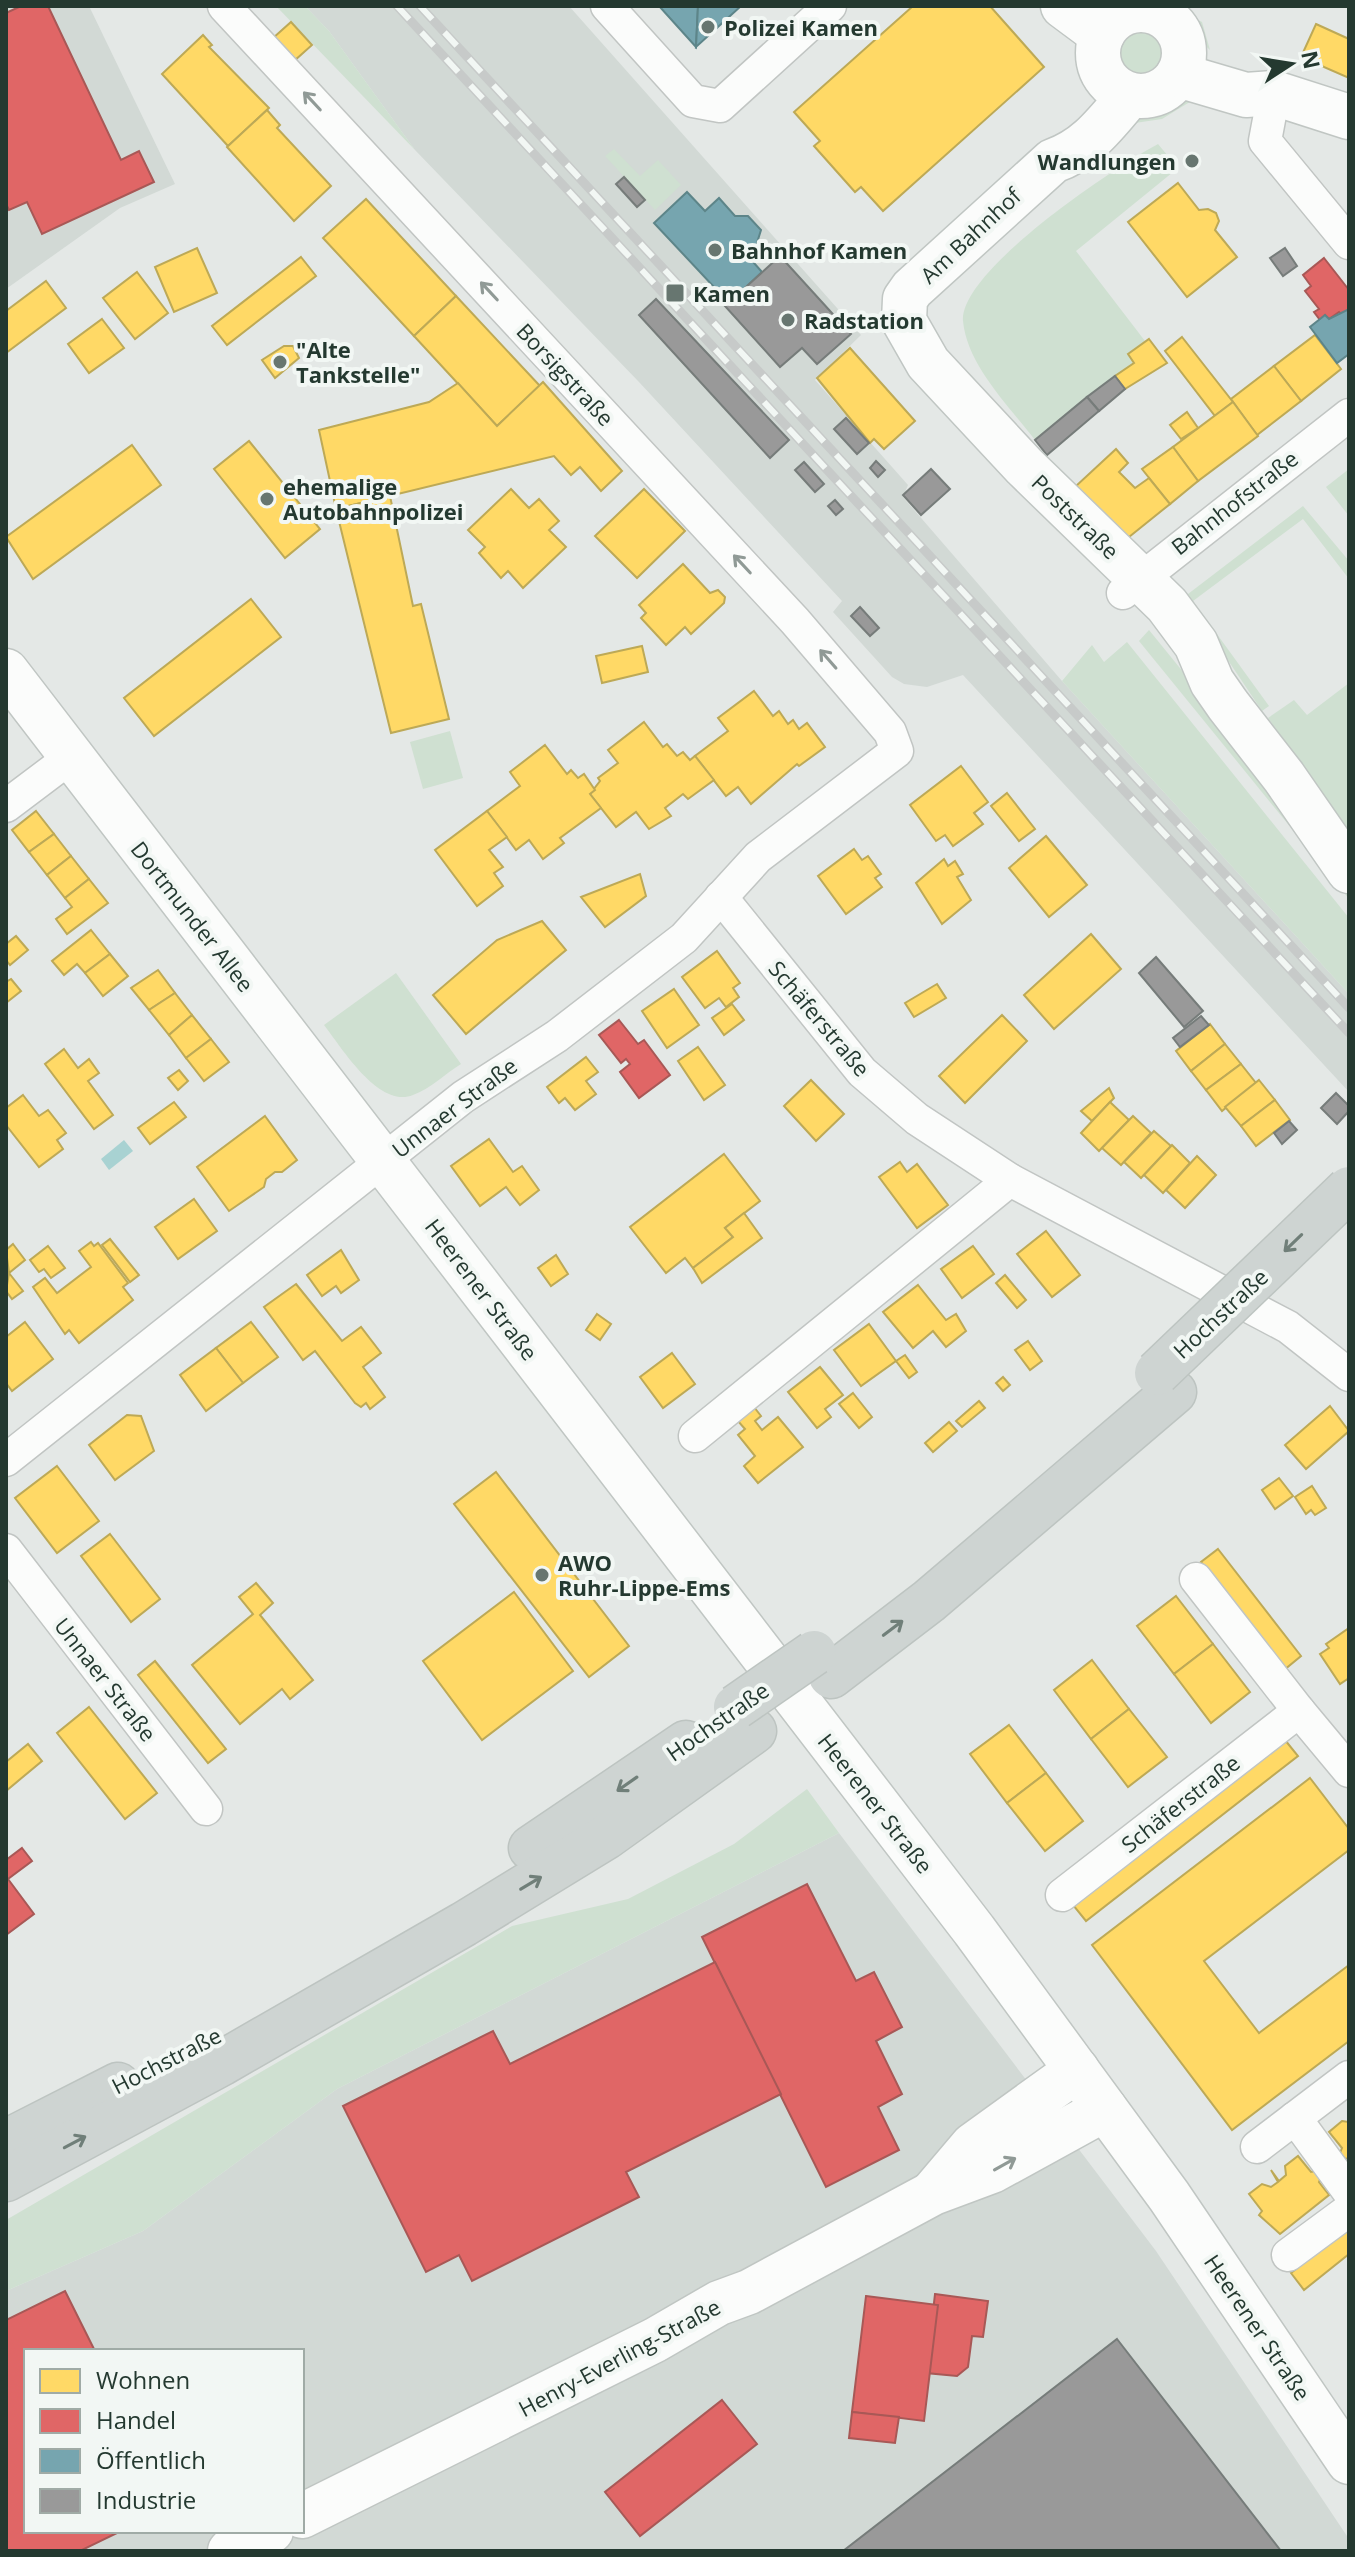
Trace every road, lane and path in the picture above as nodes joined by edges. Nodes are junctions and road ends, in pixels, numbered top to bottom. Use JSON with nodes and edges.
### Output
{"nodes":[{"id":1,"x":224,"y":6,"type":"edge"},
{"id":2,"x":607,"y":6,"type":"edge"},
{"id":3,"x":830,"y":6,"type":"edge"},
{"id":4,"x":1063,"y":6,"type":"edge"},
{"id":5,"x":1111,"y":19,"type":"edge"},
{"id":6,"x":1181,"y":61,"type":"junction"},
{"id":7,"x":1118,"y":87,"type":"junction"},
{"id":8,"x":1274,"y":93,"type":"junction"},
{"id":9,"x":1349,"y":117,"type":"edge"},
{"id":10,"x":1349,"y":243,"type":"edge"},
{"id":11,"x":1349,"y":415,"type":"edge"},
{"id":12,"x":1024,"y":466,"type":"joint"},
{"id":13,"x":1131,"y":584,"type":"junction"},
{"id":14,"x":6,"y":671,"type":"edge"},
{"id":15,"x":897,"y":751,"type":"joint"},
{"id":16,"x":71,"y":757,"type":"junction"},
{"id":17,"x":6,"y":806,"type":"edge"},
{"id":18,"x":1349,"y":871,"type":"edge"},
{"id":19,"x":721,"y":897,"type":"junction"},
{"id":20,"x":384,"y":1159,"type":"junction"},
{"id":21,"x":1010,"y":1180,"type":"junction"},
{"id":22,"x":1349,"y":1189,"type":"edge"},
{"id":23,"x":1349,"y":1229,"type":"edge"},
{"id":24,"x":1349,"y":1375,"type":"edge"},
{"id":25,"x":1165,"y":1383,"type":"junction"},
{"id":26,"x":695,"y":1436,"type":"dead end"},
{"id":27,"x":6,"y":1460,"type":"edge"},
{"id":28,"x":6,"y":1550,"type":"edge"},
{"id":29,"x":1196,"y":1579,"type":"dead end"},
{"id":30,"x":1299,"y":1711,"type":"junction"},
{"id":31,"x":745,"y":1719,"type":"junction"},
{"id":32,"x":1349,"y":1771,"type":"edge"},
{"id":33,"x":206,"y":1809,"type":"dead end"},
{"id":34,"x":1062,"y":1895,"type":"dead end"},
{"id":35,"x":1077,"y":2070,"type":"junction"},
{"id":36,"x":1349,"y":2077,"type":"edge"},
{"id":37,"x":1105,"y":2109,"type":"junction"},
{"id":38,"x":1295,"y":2118,"type":"junction"},
{"id":39,"x":6,"y":2142,"type":"edge"},
{"id":40,"x":1257,"y":2147,"type":"dead end"},
{"id":41,"x":6,"y":2179,"type":"edge"},
{"id":42,"x":1349,"y":2192,"type":"edge"},
{"id":43,"x":933,"y":2193,"type":"junction"},
{"id":44,"x":1349,"y":2210,"type":"edge"},
{"id":45,"x":1288,"y":2255,"type":"dead end"},
{"id":46,"x":1349,"y":2462,"type":"edge"},
{"id":47,"x":304,"y":2515,"type":"edge"},
{"id":48,"x":267,"y":2533,"type":"edge"},
{"id":49,"x":230,"y":2551,"type":"edge"}],
"edges":[{"from":15,"to":1,"type":"street","name":"Borsigstraße","one_way":true},
{"from":2,"to":3,"type":"street"},
{"from":4,"to":5,"type":"street"},
{"from":5,"to":6,"type":"street"},
{"from":5,"to":7,"type":"street"},
{"from":6,"to":7,"type":"street"},
{"from":6,"to":8,"type":"street"},
{"from":7,"to":12,"type":"street","name":"Am Bahnhof"},
{"from":8,"to":9,"type":"street"},
{"from":8,"to":10,"type":"street"},
{"from":11,"to":13,"type":"street","name":"Bahnhofstraße"},
{"from":12,"to":13,"type":"street","name":"Poststraße"},
{"from":13,"to":18,"type":"street","name":"Poststraße"},
{"from":14,"to":16,"type":"street","name":"Dortmunder Allee"},
{"from":15,"to":19,"type":"street","name":"Unnaer Straße"},
{"from":16,"to":17,"type":"street"},
{"from":16,"to":20,"type":"street","name":"Dortmunder Allee"},
{"from":19,"to":20,"type":"street","name":"Unnaer Straße"},
{"from":19,"to":21,"type":"street","name":"Schäferstraße"},
{"from":20,"to":27,"type":"street","name":"Unnaer Straße"},
{"from":20,"to":35,"type":"street","name":"Heerener Straße"},
{"from":21,"to":24,"type":"street","name":"Schäferstraße"},
{"from":21,"to":26,"type":"street"},
{"from":22,"to":25,"type":"main road","name":"Hochstraße","one_way":true,"bridge":true},
{"from":23,"to":25,"type":"main road","name":"Hochstraße"},
{"from":25,"to":31,"type":"main road","name":"Hochstraße","bridge":true},
{"from":28,"to":33,"type":"street","name":"Unnaer Straße"},
{"from":29,"to":30,"type":"street"},
{"from":30,"to":32,"type":"street"},
{"from":30,"to":34,"type":"street","name":"Schäferstraße"},
{"from":31,"to":39,"type":"main road","name":"Hochstraße","one_way":true},
{"from":41,"to":31,"type":"main road","name":"Hochstraße","one_way":true},
{"from":35,"to":37,"type":"street","name":"Heerener Straße"},
{"from":35,"to":43,"type":"street","name":"Henry-Everling-Straße"},
{"from":36,"to":38,"type":"street"},
{"from":43,"to":37,"type":"street","name":"Henry-Everling-Straße","one_way":true},
{"from":37,"to":46,"type":"street","name":"Heerener Straße"},
{"from":38,"to":40,"type":"street"},
{"from":38,"to":42,"type":"street"},
{"from":43,"to":47,"type":"street","name":"Henry-Everling-Straße"},
{"from":44,"to":45,"type":"street"},
{"from":48,"to":49,"type":"street"}]}
